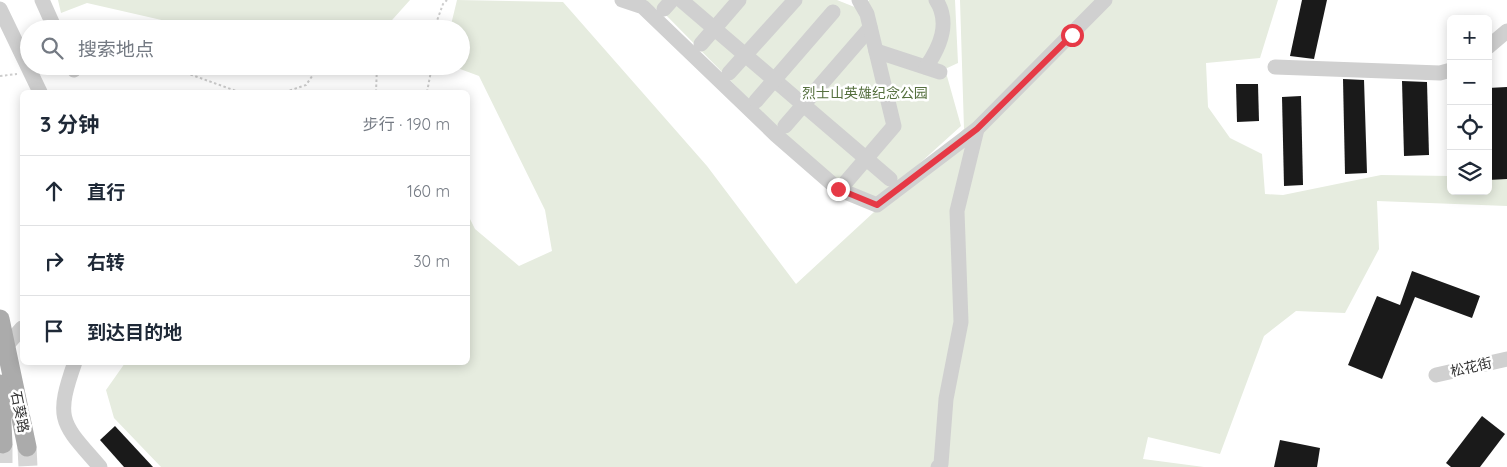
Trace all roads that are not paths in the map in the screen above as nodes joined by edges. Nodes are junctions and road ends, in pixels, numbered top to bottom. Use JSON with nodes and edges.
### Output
{"nodes":[{"id":1,"x":42,"y":0,"type":"edge"},
{"id":2,"x":622,"y":0,"type":"edge"},
{"id":3,"x":681,"y":0,"type":"edge"},
{"id":4,"x":739,"y":0,"type":"edge"},
{"id":5,"x":794,"y":0,"type":"edge"},
{"id":6,"x":860,"y":0,"type":"edge"},
{"id":7,"x":936,"y":0,"type":"edge"},
{"id":8,"x":1106,"y":0,"type":"edge"},
{"id":9,"x":0,"y":9,"type":"edge"},
{"id":10,"x":833,"y":12,"type":"dead end"},
{"id":11,"x":51,"y":20,"type":"edge"},
{"id":12,"x":714,"y":28,"type":"junction"},
{"id":13,"x":870,"y":28,"type":"junction"},
{"id":14,"x":1507,"y":31,"type":"edge"},
{"id":15,"x":701,"y":44,"type":"dead end"},
{"id":16,"x":1492,"y":44,"type":"edge"},
{"id":17,"x":20,"y":50,"type":"edge"},
{"id":18,"x":876,"y":51,"type":"junction"},
{"id":19,"x":746,"y":55,"type":"junction"},
{"id":20,"x":1275,"y":67,"type":"dead end"},
{"id":21,"x":1447,"y":71,"type":"edge"},
{"id":22,"x":729,"y":73,"type":"dead end"},
{"id":23,"x":32,"y":75,"type":"edge"},
{"id":24,"x":774,"y":80,"type":"junction"},
{"id":25,"x":39,"y":90,"type":"edge"},
{"id":26,"x":756,"y":101,"type":"dead end"},
{"id":27,"x":804,"y":105,"type":"junction"},
{"id":28,"x":784,"y":126,"type":"dead end"},
{"id":29,"x":977,"y":129,"type":"junction"},
{"id":30,"x":866,"y":158,"type":"junction"},
{"id":31,"x":890,"y":179,"type":"dead end"},
{"id":32,"x":846,"y":182,"type":"dead end"},
{"id":33,"x":0,"y":319,"type":"edge"},
{"id":34,"x":20,"y":330,"type":"edge"},
{"id":35,"x":7,"y":345,"type":"junction"},
{"id":36,"x":1507,"y":358,"type":"edge"},
{"id":37,"x":74,"y":365,"type":"edge"},
{"id":38,"x":1436,"y":375,"type":"dead end"},
{"id":39,"x":0,"y":384,"type":"edge"},
{"id":40,"x":3,"y":444,"type":"dead end"},
{"id":41,"x":27,"y":447,"type":"tunnel mouth"},
{"id":42,"x":100,"y":467,"type":"edge"},
{"id":43,"x":938,"y":467,"type":"edge"}],
"edges":[{"from":1,"to":11,"type":"street"},
{"from":2,"to":29,"type":"street"},
{"from":3,"to":12,"type":"street"},
{"from":4,"to":12,"type":"street"},
{"from":5,"to":19,"type":"street"},
{"from":6,"to":13,"type":"street"},
{"from":7,"to":18,"type":"street"},
{"from":8,"to":29,"type":"street"},
{"from":9,"to":17,"type":"street"},
{"from":10,"to":24,"type":"street"},
{"from":12,"to":15,"type":"street"},
{"from":12,"to":19,"type":"street"},
{"from":13,"to":18,"type":"street"},
{"from":13,"to":27,"type":"street"},
{"from":14,"to":16,"type":"street"},
{"from":18,"to":30,"type":"street"},
{"from":19,"to":22,"type":"street"},
{"from":19,"to":24,"type":"street"},
{"from":20,"to":21,"type":"street"},
{"from":23,"to":25,"type":"street"},
{"from":24,"to":26,"type":"street"},
{"from":24,"to":27,"type":"street"},
{"from":27,"to":28,"type":"street"},
{"from":27,"to":30,"type":"street"},
{"from":29,"to":43,"type":"street"},
{"from":30,"to":31,"type":"street"},
{"from":30,"to":32,"type":"street"},
{"from":33,"to":35,"type":"main road","name":"石葵路"},
{"from":34,"to":35,"type":"street"},
{"from":35,"to":41,"type":"main road","name":"石葵路"},
{"from":36,"to":38,"type":"street","name":"松花街"},
{"from":37,"to":42,"type":"street"},
{"from":39,"to":40,"type":"main road","name":"石葵路"}]}
